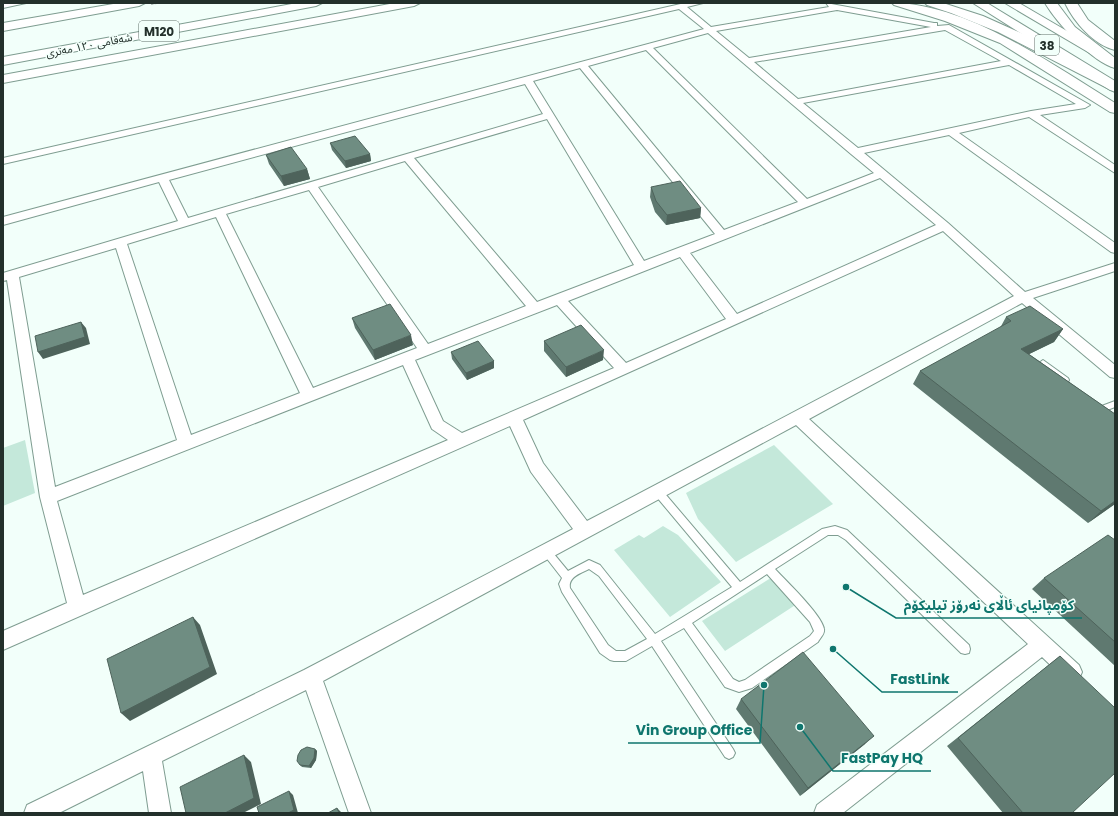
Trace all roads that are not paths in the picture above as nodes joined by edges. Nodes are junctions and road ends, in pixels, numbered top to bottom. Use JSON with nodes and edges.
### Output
{"nodes":[{"id":1,"x":22,"y":3,"type":"edge"},
{"id":2,"x":139,"y":3,"type":"edge"},
{"id":3,"x":316,"y":3,"type":"edge"},
{"id":4,"x":414,"y":3,"type":"edge"},
{"id":5,"x":699,"y":3,"type":"edge"},
{"id":6,"x":826,"y":3,"type":"edge"},
{"id":7,"x":898,"y":3,"type":"edge"},
{"id":8,"x":931,"y":3,"type":"edge"},
{"id":9,"x":979,"y":3,"type":"edge"},
{"id":10,"x":1011,"y":3,"type":"edge"},
{"id":11,"x":1051,"y":3,"type":"edge"},
{"id":12,"x":1071,"y":3,"type":"edge"},
{"id":13,"x":3,"y":6,"type":"edge"},
{"id":14,"x":681,"y":6,"type":"junction"},
{"id":15,"x":837,"y":8,"type":"junction"},
{"id":16,"x":3,"y":27,"type":"edge"},
{"id":17,"x":946,"y":27,"type":"junction"},
{"id":18,"x":710,"y":30,"type":"junction"},
{"id":19,"x":1115,"y":46,"type":"edge"},
{"id":20,"x":647,"y":47,"type":"junction"},
{"id":21,"x":3,"y":61,"type":"edge"},
{"id":22,"x":748,"y":62,"type":"junction"},
{"id":23,"x":1010,"y":62,"type":"junction"},
{"id":24,"x":1115,"y":64,"type":"edge"},
{"id":25,"x":582,"y":65,"type":"junction"},
{"id":26,"x":3,"y":79,"type":"edge"},
{"id":27,"x":528,"y":80,"type":"junction"},
{"id":28,"x":1115,"y":88,"type":"edge"},
{"id":29,"x":796,"y":102,"type":"junction"},
{"id":30,"x":1115,"y":109,"type":"edge"},
{"id":31,"x":1031,"y":114,"type":"junction"},
{"id":32,"x":549,"y":115,"type":"junction"},
{"id":33,"x":951,"y":132,"type":"junction"},
{"id":34,"x":855,"y":152,"type":"junction"},
{"id":35,"x":407,"y":157,"type":"junction"},
{"id":36,"x":3,"y":161,"type":"edge"},
{"id":37,"x":1115,"y":170,"type":"edge"},
{"id":38,"x":881,"y":174,"type":"junction"},
{"id":39,"x":162,"y":177,"type":"junction"},
{"id":40,"x":312,"y":185,"type":"junction"},
{"id":41,"x":805,"y":203,"type":"junction"},
{"id":42,"x":220,"y":213,"type":"junction"},
{"id":43,"x":3,"y":221,"type":"edge"},
{"id":44,"x":185,"y":223,"type":"junction"},
{"id":45,"x":944,"y":226,"type":"junction"},
{"id":46,"x":722,"y":235,"type":"junction"},
{"id":47,"x":120,"y":242,"type":"junction"},
{"id":48,"x":1115,"y":249,"type":"edge"},
{"id":49,"x":682,"y":251,"type":"junction"},
{"id":50,"x":641,"y":267,"type":"junction"},
{"id":51,"x":1115,"y":267,"type":"edge"},
{"id":52,"x":8,"y":276,"type":"edge"},
{"id":53,"x":1023,"y":297,"type":"junction"},
{"id":54,"x":559,"y":299,"type":"junction"},
{"id":55,"x":535,"y":308,"type":"junction"},
{"id":56,"x":734,"y":320,"type":"junction"},
{"id":57,"x":426,"y":351,"type":"junction"},
{"id":58,"x":407,"y":358,"type":"junction"},
{"id":59,"x":1043,"y":363,"type":"edge"},
{"id":60,"x":624,"y":370,"type":"junction"},
{"id":61,"x":1115,"y":373,"type":"edge"},
{"id":62,"x":1073,"y":386,"type":"edge"},
{"id":63,"x":309,"y":396,"type":"junction"},
{"id":64,"x":1115,"y":404,"type":"edge"},
{"id":65,"x":1111,"y":416,"type":"edge"},
{"id":66,"x":797,"y":417,"type":"junction"},
{"id":67,"x":514,"y":418,"type":"junction"},
{"id":68,"x":462,"y":441,"type":"junction"},
{"id":69,"x":186,"y":444,"type":"junction"},
{"id":70,"x":658,"y":492,"type":"junction"},
{"id":71,"x":48,"y":497,"type":"junction"},
{"id":72,"x":584,"y":530,"type":"junction"},
{"id":73,"x":546,"y":551,"type":"junction"},
{"id":74,"x":768,"y":568,"type":"junction"},
{"id":75,"x":567,"y":577,"type":"junction"},
{"id":76,"x":738,"y":587,"type":"junction"},
{"id":77,"x":77,"y":607,"type":"junction"},
{"id":78,"x":685,"y":622,"type":"junction"},
{"id":79,"x":654,"y":640,"type":"junction"},
{"id":80,"x":3,"y":641,"type":"edge"},
{"id":81,"x":1043,"y":645,"type":"junction"},
{"id":82,"x":965,"y":650,"type":"dead end"},
{"id":83,"x":311,"y":677,"type":"junction"},
{"id":84,"x":1082,"y":682,"type":"edge"},
{"id":85,"x":729,"y":753,"type":"dead end"},
{"id":86,"x":151,"y":756,"type":"junction"},
{"id":87,"x":35,"y":813,"type":"edge"},
{"id":88,"x":160,"y":813,"type":"edge"},
{"id":89,"x":360,"y":813,"type":"edge"},
{"id":90,"x":826,"y":813,"type":"edge"}],
"edges":[{"from":1,"to":13,"type":"street"},
{"from":2,"to":16,"type":"main road"},
{"from":3,"to":21,"type":"main road","name":"شەقامی ١٢٠ مەتری","number":"M120"},
{"from":4,"to":26,"type":"main road"},
{"from":5,"to":14,"type":"street"},
{"from":6,"to":15,"type":"street"},
{"from":7,"to":30,"type":"main road"},
{"from":8,"to":28,"type":"main road"},
{"from":9,"to":28,"type":"main road","number":"38"},
{"from":10,"to":24,"type":"main road","number":"38"},
{"from":11,"to":24,"type":"main road"},
{"from":12,"to":19,"type":"main road"},
{"from":14,"to":18,"type":"street"},
{"from":14,"to":36,"type":"street"},
{"from":15,"to":17,"type":"street"},
{"from":15,"to":18,"type":"street"},
{"from":17,"to":22,"type":"street"},
{"from":17,"to":23,"type":"street"},
{"from":18,"to":20,"type":"street"},
{"from":18,"to":22,"type":"street"},
{"from":20,"to":25,"type":"street"},
{"from":20,"to":41,"type":"street"},
{"from":22,"to":29,"type":"street"},
{"from":23,"to":29,"type":"street"},
{"from":23,"to":31,"type":"street"},
{"from":25,"to":27,"type":"street"},
{"from":25,"to":46,"type":"street"},
{"from":27,"to":32,"type":"street"},
{"from":27,"to":39,"type":"street"},
{"from":29,"to":34,"type":"street"},
{"from":31,"to":33,"type":"street"},
{"from":31,"to":37,"type":"street"},
{"from":32,"to":35,"type":"street"},
{"from":32,"to":50,"type":"street"},
{"from":33,"to":34,"type":"street"},
{"from":33,"to":48,"type":"street"},
{"from":34,"to":38,"type":"street"},
{"from":35,"to":40,"type":"street"},
{"from":35,"to":55,"type":"street"},
{"from":38,"to":41,"type":"street"},
{"from":38,"to":45,"type":"street"},
{"from":39,"to":43,"type":"street"},
{"from":39,"to":44,"type":"street"},
{"from":40,"to":42,"type":"street"},
{"from":40,"to":57,"type":"street"},
{"from":41,"to":46,"type":"street"},
{"from":42,"to":44,"type":"street"},
{"from":42,"to":63,"type":"street"},
{"from":44,"to":47,"type":"street"},
{"from":45,"to":53,"type":"street"},
{"from":45,"to":56,"type":"street"},
{"from":46,"to":49,"type":"street"},
{"from":47,"to":52,"type":"street"},
{"from":47,"to":69,"type":"street"},
{"from":49,"to":50,"type":"street"},
{"from":49,"to":56,"type":"street"},
{"from":50,"to":54,"type":"street"},
{"from":51,"to":53,"type":"street"},
{"from":52,"to":71,"type":"street"},
{"from":53,"to":61,"type":"street"},
{"from":53,"to":66,"type":"street"},
{"from":54,"to":55,"type":"street"},
{"from":54,"to":60,"type":"street"},
{"from":55,"to":57,"type":"street"},
{"from":56,"to":60,"type":"street"},
{"from":57,"to":58,"type":"street"},
{"from":58,"to":63,"type":"street"},
{"from":58,"to":68,"type":"street"},
{"from":59,"to":62,"type":"lane"},
{"from":60,"to":67,"type":"street"},
{"from":63,"to":69,"type":"street"},
{"from":64,"to":65,"type":"lane"},
{"from":66,"to":70,"type":"street"},
{"from":66,"to":81,"type":"street"},
{"from":67,"to":68,"type":"street"},
{"from":67,"to":72,"type":"street"},
{"from":68,"to":77,"type":"street"},
{"from":69,"to":71,"type":"street"},
{"from":70,"to":72,"type":"street"},
{"from":70,"to":76,"type":"lane"},
{"from":71,"to":77,"type":"street"},
{"from":72,"to":73,"type":"street"},
{"from":73,"to":75,"type":"lane"},
{"from":73,"to":83,"type":"street"},
{"from":74,"to":76,"type":"lane"},
{"from":74,"to":78,"type":"lane"},
{"from":74,"to":82,"type":"lane"},
{"from":75,"to":79,"type":"lane"},
{"from":75,"to":79,"type":"lane"},
{"from":76,"to":78,"type":"lane"},
{"from":77,"to":80,"type":"street"},
{"from":78,"to":79,"type":"lane"},
{"from":79,"to":85,"type":"lane"},
{"from":81,"to":84,"type":"street"},
{"from":81,"to":90,"type":"street"},
{"from":83,"to":86,"type":"street"},
{"from":83,"to":89,"type":"street"},
{"from":86,"to":87,"type":"street"},
{"from":86,"to":88,"type":"street"}]}
